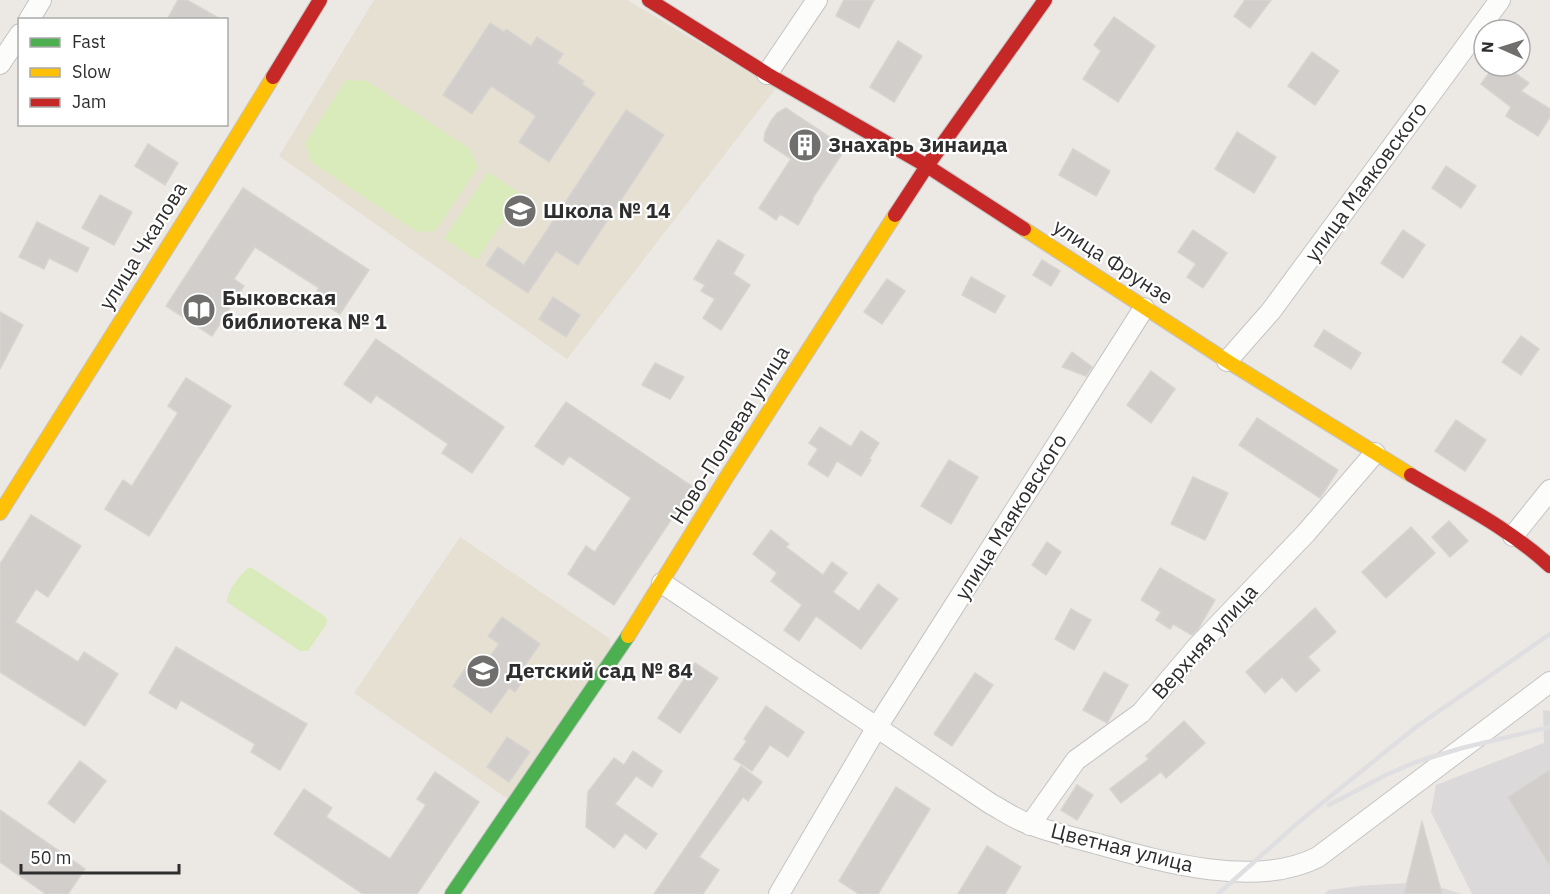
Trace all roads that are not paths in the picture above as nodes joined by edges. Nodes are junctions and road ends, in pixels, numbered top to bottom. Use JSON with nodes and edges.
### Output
{"nodes":[{"id":1,"x":41,"y":0,"type":"edge"},
{"id":2,"x":320,"y":0,"type":"edge"},
{"id":3,"x":649,"y":0,"type":"edge"},
{"id":4,"x":817,"y":0,"type":"edge"},
{"id":5,"x":1045,"y":0,"type":"edge"},
{"id":6,"x":1500,"y":0,"type":"edge"},
{"id":7,"x":30,"y":18,"type":"edge"},
{"id":8,"x":18,"y":37,"type":"edge"},
{"id":9,"x":0,"y":64,"type":"edge"},
{"id":10,"x":768,"y":75,"type":"junction"},
{"id":11,"x":927,"y":166,"type":"junction"},
{"id":12,"x":1144,"y":308,"type":"junction"},
{"id":13,"x":1227,"y":361,"type":"junction"},
{"id":14,"x":1375,"y":453,"type":"junction"},
{"id":15,"x":1550,"y":490,"type":"edge"},
{"id":16,"x":0,"y":513,"type":"edge"},
{"id":17,"x":1513,"y":536,"type":"junction"},
{"id":18,"x":1550,"y":566,"type":"edge"},
{"id":19,"x":662,"y":583,"type":"junction"},
{"id":20,"x":1550,"y":682,"type":"edge"},
{"id":21,"x":877,"y":727,"type":"junction"},
{"id":22,"x":1030,"y":825,"type":"junction"},
{"id":23,"x":452,"y":894,"type":"edge"},
{"id":24,"x":779,"y":894,"type":"edge"}],
"edges":[{"from":1,"to":7,"type":"street"},
{"from":2,"to":16,"type":"street","name":"улица Чкалова"},
{"from":3,"to":10,"type":"street","name":"улица Фрунзе"},
{"from":4,"to":10,"type":"street"},
{"from":5,"to":11,"type":"street","name":"Ново-Полевая улица"},
{"from":6,"to":13,"type":"street","name":"улица Маяковского"},
{"from":8,"to":9,"type":"street"},
{"from":10,"to":11,"type":"street","name":"улица Фрунзе"},
{"from":11,"to":12,"type":"street","name":"улица Фрунзе"},
{"from":11,"to":19,"type":"street","name":"Ново-Полевая улица"},
{"from":12,"to":13,"type":"street","name":"улица Фрунзе"},
{"from":12,"to":21,"type":"street","name":"улица Маяковского"},
{"from":13,"to":14,"type":"street","name":"улица Фрунзе"},
{"from":14,"to":17,"type":"street","name":"улица Фрунзе"},
{"from":14,"to":22,"type":"street","name":"Верхняя улица"},
{"from":15,"to":17,"type":"street"},
{"from":17,"to":18,"type":"street","name":"улица Фрунзе"},
{"from":19,"to":21,"type":"street"},
{"from":19,"to":23,"type":"street","name":"Ново-Полевая улица"},
{"from":20,"to":22,"type":"street","name":"Цветная улица"},
{"from":21,"to":22,"type":"street","name":"Цветная улица"},
{"from":21,"to":24,"type":"street","name":"улица Маяковского"}]}
